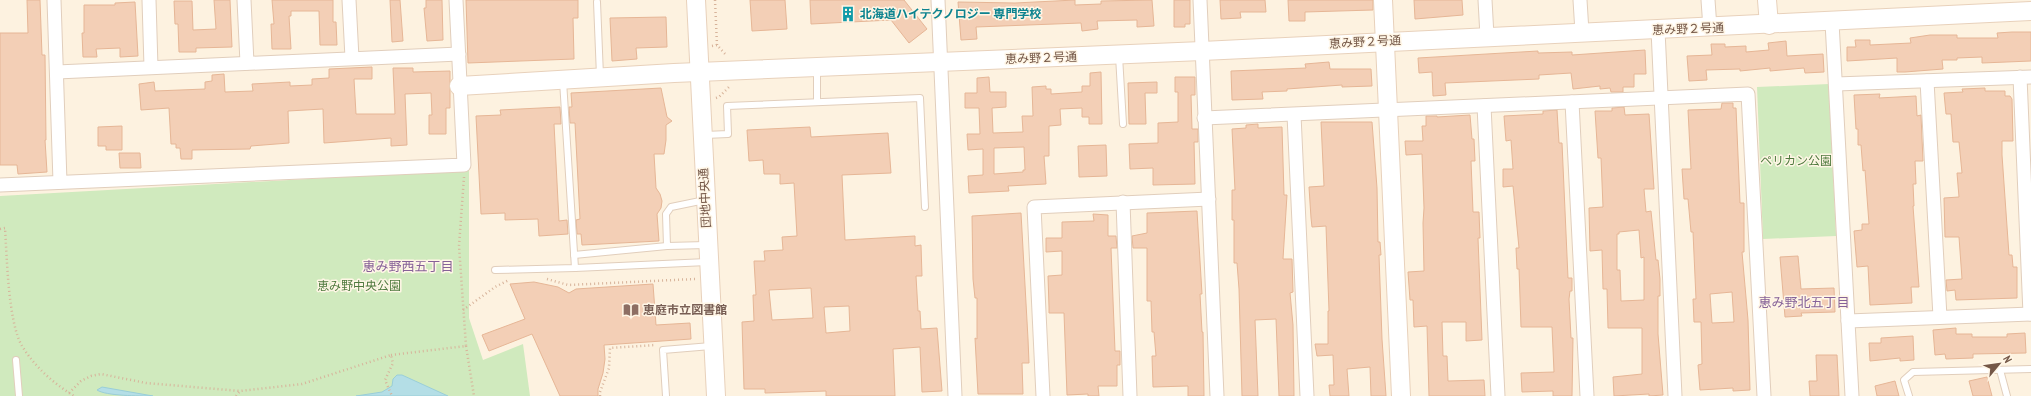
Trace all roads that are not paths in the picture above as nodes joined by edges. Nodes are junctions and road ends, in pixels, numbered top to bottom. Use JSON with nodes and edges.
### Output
{"nodes":[{"id":1,"x":54,"y":0,"type":"edge"},
{"id":2,"x":148,"y":0,"type":"edge"},
{"id":3,"x":244,"y":0,"type":"edge"},
{"id":4,"x":349,"y":0,"type":"edge"},
{"id":5,"x":456,"y":0,"type":"edge"},
{"id":6,"x":696,"y":0,"type":"edge"},
{"id":7,"x":938,"y":0,"type":"edge"},
{"id":8,"x":1200,"y":0,"type":"edge"},
{"id":9,"x":1383,"y":0,"type":"edge"},
{"id":10,"x":1485,"y":0,"type":"edge"},
{"id":11,"x":1580,"y":0,"type":"edge"},
{"id":12,"x":1708,"y":0,"type":"edge"},
{"id":13,"x":1767,"y":0,"type":"edge"},
{"id":14,"x":597,"y":2,"type":"dead end"},
{"id":15,"x":2031,"y":11,"type":"edge"},
{"id":16,"x":1832,"y":22,"type":"junction"},
{"id":17,"x":1768,"y":25,"type":"junction"},
{"id":18,"x":1710,"y":28,"type":"junction"},
{"id":19,"x":1658,"y":30,"type":"junction"},
{"id":20,"x":1582,"y":32,"type":"junction"},
{"id":21,"x":1487,"y":36,"type":"junction"},
{"id":22,"x":1385,"y":41,"type":"junction"},
{"id":23,"x":1202,"y":51,"type":"junction"},
{"id":24,"x":459,"y":54,"type":"junction"},
{"id":25,"x":1119,"y":54,"type":"junction"},
{"id":26,"x":352,"y":58,"type":"junction"},
{"id":27,"x":941,"y":62,"type":"junction"},
{"id":28,"x":247,"y":63,"type":"junction"},
{"id":29,"x":151,"y":67,"type":"junction"},
{"id":30,"x":816,"y":68,"type":"junction"},
{"id":31,"x":57,"y":72,"type":"junction"},
{"id":32,"x":698,"y":73,"type":"junction"},
{"id":33,"x":600,"y":77,"type":"junction"},
{"id":34,"x":2025,"y":77,"type":"edge"},
{"id":35,"x":563,"y":79,"type":"junction"},
{"id":36,"x":1927,"y":81,"type":"junction"},
{"id":37,"x":1836,"y":84,"type":"junction"},
{"id":38,"x":459,"y":86,"type":"junction"},
{"id":39,"x":1661,"y":96,"type":"junction"},
{"id":40,"x":817,"y":102,"type":"junction"},
{"id":41,"x":1572,"y":102,"type":"junction"},
{"id":42,"x":1484,"y":106,"type":"junction"},
{"id":43,"x":1388,"y":110,"type":"junction"},
{"id":44,"x":1294,"y":115,"type":"junction"},
{"id":45,"x":1204,"y":118,"type":"junction"},
{"id":46,"x":1123,"y":124,"type":"dead end"},
{"id":47,"x":702,"y":135,"type":"junction"},
{"id":48,"x":60,"y":182,"type":"junction"},
{"id":49,"x":0,"y":185,"type":"edge"},
{"id":50,"x":1209,"y":199,"type":"junction"},
{"id":51,"x":705,"y":200,"type":"junction"},
{"id":52,"x":1123,"y":202,"type":"junction"},
{"id":53,"x":924,"y":207,"type":"dead end"},
{"id":54,"x":668,"y":246,"type":"junction"},
{"id":55,"x":708,"y":253,"type":"junction"},
{"id":56,"x":574,"y":255,"type":"junction"},
{"id":57,"x":575,"y":268,"type":"junction"},
{"id":58,"x":495,"y":270,"type":"dead end"},
{"id":59,"x":2030,"y":314,"type":"edge"},
{"id":60,"x":1940,"y":317,"type":"junction"},
{"id":61,"x":1848,"y":321,"type":"junction"},
{"id":62,"x":713,"y":346,"type":"junction"},
{"id":63,"x":16,"y":360,"type":"dead end"},
{"id":64,"x":2031,"y":369,"type":"edge"},
{"id":65,"x":2000,"y":370,"type":"junction"},
{"id":66,"x":19,"y":396,"type":"edge"},
{"id":67,"x":666,"y":396,"type":"edge"},
{"id":68,"x":716,"y":396,"type":"edge"},
{"id":69,"x":955,"y":396,"type":"edge"},
{"id":70,"x":1043,"y":396,"type":"edge"},
{"id":71,"x":1130,"y":396,"type":"edge"},
{"id":72,"x":1217,"y":396,"type":"edge"},
{"id":73,"x":1307,"y":396,"type":"edge"},
{"id":74,"x":1401,"y":396,"type":"edge"},
{"id":75,"x":1498,"y":396,"type":"edge"},
{"id":76,"x":1587,"y":396,"type":"edge"},
{"id":77,"x":1675,"y":396,"type":"edge"},
{"id":78,"x":1764,"y":396,"type":"edge"},
{"id":79,"x":1852,"y":396,"type":"edge"},
{"id":80,"x":1909,"y":396,"type":"edge"},
{"id":81,"x":2007,"y":396,"type":"edge"}],
"edges":[{"from":1,"to":31,"type":"street"},
{"from":2,"to":29,"type":"street"},
{"from":3,"to":28,"type":"street"},
{"from":4,"to":26,"type":"street"},
{"from":5,"to":24,"type":"street"},
{"from":6,"to":32,"type":"street","name":"団地中央通"},
{"from":7,"to":27,"type":"street"},
{"from":8,"to":23,"type":"street"},
{"from":9,"to":22,"type":"street"},
{"from":10,"to":21,"type":"street"},
{"from":11,"to":20,"type":"street"},
{"from":12,"to":18,"type":"street"},
{"from":13,"to":17,"type":"street"},
{"from":14,"to":33,"type":"lane"},
{"from":15,"to":16,"type":"street","name":"恵み野２号通"},
{"from":16,"to":17,"type":"street","name":"恵み野２号通"},
{"from":16,"to":37,"type":"street"},
{"from":17,"to":18,"type":"street","name":"恵み野２号通"},
{"from":18,"to":19,"type":"street","name":"恵み野２号通"},
{"from":19,"to":20,"type":"street","name":"恵み野２号通"},
{"from":19,"to":39,"type":"street"},
{"from":20,"to":21,"type":"street","name":"恵み野２号通"},
{"from":21,"to":22,"type":"street","name":"恵み野２号通"},
{"from":22,"to":23,"type":"street","name":"恵み野２号通"},
{"from":22,"to":43,"type":"street"},
{"from":23,"to":25,"type":"street","name":"恵み野２号通"},
{"from":23,"to":45,"type":"street"},
{"from":24,"to":26,"type":"street"},
{"from":24,"to":38,"type":"street"},
{"from":25,"to":27,"type":"street","name":"恵み野２号通"},
{"from":25,"to":46,"type":"lane"},
{"from":26,"to":28,"type":"street"},
{"from":27,"to":30,"type":"street","name":"恵み野２号通"},
{"from":27,"to":69,"type":"street"},
{"from":28,"to":29,"type":"street"},
{"from":29,"to":31,"type":"street"},
{"from":30,"to":32,"type":"street","name":"恵み野２号通"},
{"from":30,"to":40,"type":"lane"},
{"from":31,"to":48,"type":"street"},
{"from":32,"to":33,"type":"street","name":"恵み野２号通"},
{"from":32,"to":47,"type":"street","name":"団地中央通"},
{"from":33,"to":35,"type":"street","name":"恵み野２号通"},
{"from":34,"to":36,"type":"street"},
{"from":34,"to":59,"type":"street"},
{"from":35,"to":38,"type":"street","name":"恵み野２号通"},
{"from":35,"to":56,"type":"lane"},
{"from":36,"to":37,"type":"street"},
{"from":36,"to":60,"type":"street"},
{"from":37,"to":61,"type":"street"},
{"from":38,"to":48,"type":"street"},
{"from":39,"to":41,"type":"street"},
{"from":39,"to":77,"type":"street"},
{"from":39,"to":78,"type":"street"},
{"from":40,"to":47,"type":"lane"},
{"from":40,"to":53,"type":"lane"},
{"from":41,"to":42,"type":"street"},
{"from":41,"to":76,"type":"street"},
{"from":42,"to":43,"type":"street"},
{"from":42,"to":75,"type":"street"},
{"from":43,"to":44,"type":"street"},
{"from":43,"to":74,"type":"street"},
{"from":44,"to":45,"type":"street"},
{"from":44,"to":73,"type":"street"},
{"from":45,"to":50,"type":"street"},
{"from":47,"to":51,"type":"street","name":"団地中央通"},
{"from":48,"to":49,"type":"street"},
{"from":50,"to":52,"type":"street"},
{"from":50,"to":72,"type":"street"},
{"from":51,"to":54,"type":"lane"},
{"from":51,"to":55,"type":"street","name":"団地中央通"},
{"from":52,"to":70,"type":"street"},
{"from":52,"to":71,"type":"street"},
{"from":54,"to":55,"type":"lane"},
{"from":54,"to":56,"type":"lane"},
{"from":55,"to":57,"type":"lane"},
{"from":55,"to":62,"type":"street","name":"団地中央通"},
{"from":56,"to":57,"type":"lane"},
{"from":57,"to":58,"type":"lane"},
{"from":59,"to":60,"type":"street"},
{"from":60,"to":61,"type":"street"},
{"from":61,"to":79,"type":"street"},
{"from":62,"to":67,"type":"lane"},
{"from":62,"to":68,"type":"street","name":"団地中央通"},
{"from":63,"to":66,"type":"lane"},
{"from":64,"to":65,"type":"lane"},
{"from":65,"to":80,"type":"lane"},
{"from":65,"to":81,"type":"lane"}]}
